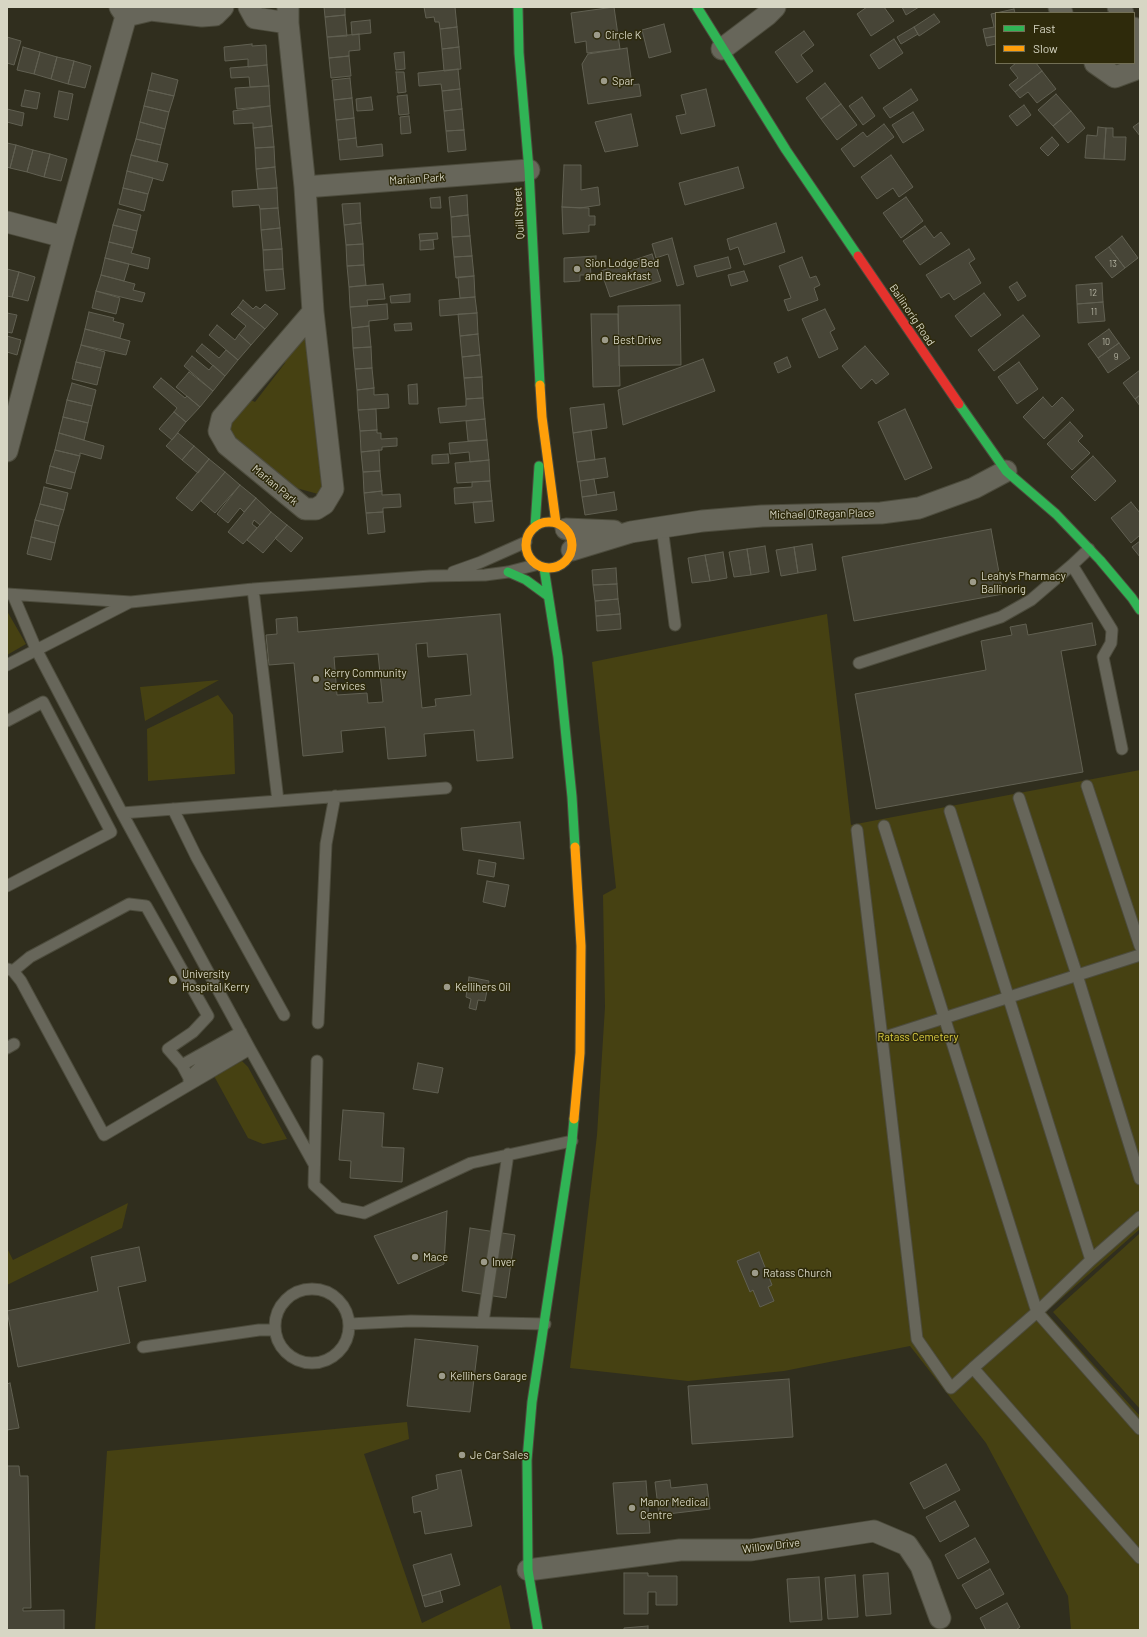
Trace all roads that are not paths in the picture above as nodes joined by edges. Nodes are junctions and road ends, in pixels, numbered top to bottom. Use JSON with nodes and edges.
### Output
{"nodes":[{"id":1,"x":223,"y":7,"type":"edge"},
{"id":2,"x":249,"y":7,"type":"edge"},
{"id":3,"x":518,"y":7,"type":"edge"},
{"id":4,"x":697,"y":7,"type":"edge"},
{"id":5,"x":775,"y":7,"type":"edge"},
{"id":6,"x":123,"y":12,"type":"edge"},
{"id":7,"x":288,"y":15,"type":"edge"},
{"id":8,"x":1135,"y":31,"type":"edge"},
{"id":9,"x":1140,"y":44,"type":"edge"},
{"id":10,"x":722,"y":49,"type":"junction"},
{"id":11,"x":1140,"y":60,"type":"edge"},
{"id":12,"x":1096,"y":64,"type":"edge"},
{"id":13,"x":529,"y":170,"type":"junction"},
{"id":14,"x":305,"y":187,"type":"junction"},
{"id":15,"x":7,"y":222,"type":"edge"},
{"id":16,"x":64,"y":237,"type":"junction"},
{"id":17,"x":313,"y":312,"type":"junction"},
{"id":18,"x":542,"y":418,"type":"junction"},
{"id":19,"x":7,"y":450,"type":"edge"},
{"id":20,"x":1006,"y":471,"type":"junction"},
{"id":21,"x":561,"y":526,"type":"junction"},
{"id":22,"x":535,"y":527,"type":"junction"},
{"id":23,"x":662,"y":527,"type":"junction"},
{"id":24,"x":631,"y":532,"type":"junction"},
{"id":25,"x":526,"y":542,"type":"junction"},
{"id":26,"x":1089,"y":549,"type":"junction"},
{"id":27,"x":572,"y":550,"type":"junction"},
{"id":28,"x":1072,"y":565,"type":"junction"},
{"id":29,"x":540,"y":566,"type":"junction"},
{"id":30,"x":508,"y":572,"type":"junction"},
{"id":31,"x":444,"y":575,"type":"junction"},
{"id":32,"x":253,"y":589,"type":"junction"},
{"id":33,"x":10,"y":595,"type":"edge"},
{"id":34,"x":548,"y":596,"type":"junction"},
{"id":35,"x":131,"y":602,"type":"junction"},
{"id":36,"x":559,"y":604,"type":"dead end"},
{"id":37,"x":1140,"y":610,"type":"edge"},
{"id":38,"x":675,"y":625,"type":"dead end"},
{"id":39,"x":36,"y":649,"type":"junction"},
{"id":40,"x":558,"y":657,"type":"junction"},
{"id":41,"x":859,"y":663,"type":"dead end"},
{"id":42,"x":7,"y":665,"type":"edge"},
{"id":43,"x":7,"y":721,"type":"edge"},
{"id":44,"x":1122,"y":749,"type":"dead end"},
{"id":45,"x":1087,"y":786,"type":"dead end"},
{"id":46,"x":446,"y":788,"type":"dead end"},
{"id":47,"x":335,"y":796,"type":"junction"},
{"id":48,"x":1019,"y":798,"type":"dead end"},
{"id":49,"x":278,"y":801,"type":"junction"},
{"id":50,"x":173,"y":809,"type":"junction"},
{"id":51,"x":950,"y":811,"type":"dead end"},
{"id":52,"x":122,"y":813,"type":"junction"},
{"id":53,"x":884,"y":826,"type":"dead end"},
{"id":54,"x":857,"y":830,"type":"dead end"},
{"id":55,"x":7,"y":886,"type":"edge"},
{"id":56,"x":1140,"y":946,"type":"edge"},
{"id":57,"x":1140,"y":955,"type":"edge"},
{"id":58,"x":10,"y":970,"type":"edge"},
{"id":59,"x":1077,"y":976,"type":"junction"},
{"id":60,"x":1009,"y":997,"type":"junction"},
{"id":61,"x":284,"y":1015,"type":"dead end"},
{"id":62,"x":944,"y":1018,"type":"junction"},
{"id":63,"x":318,"y":1023,"type":"dead end"},
{"id":64,"x":882,"y":1038,"type":"junction"},
{"id":65,"x":245,"y":1040,"type":"junction"},
{"id":66,"x":317,"y":1061,"type":"dead end"},
{"id":67,"x":182,"y":1065,"type":"junction"},
{"id":68,"x":189,"y":1081,"type":"junction"},
{"id":69,"x":572,"y":1141,"type":"junction"},
{"id":70,"x":508,"y":1154,"type":"junction"},
{"id":71,"x":314,"y":1164,"type":"junction"},
{"id":72,"x":1140,"y":1179,"type":"edge"},
{"id":73,"x":1140,"y":1216,"type":"edge"},
{"id":74,"x":1091,"y":1260,"type":"junction"},
{"id":75,"x":1038,"y":1312,"type":"junction"},
{"id":76,"x":483,"y":1322,"type":"junction"},
{"id":77,"x":349,"y":1324,"type":"junction"},
{"id":78,"x":544,"y":1324,"type":"junction"},
{"id":79,"x":275,"y":1330,"type":"junction"},
{"id":80,"x":143,"y":1347,"type":"dead end"},
{"id":81,"x":973,"y":1368,"type":"junction"},
{"id":82,"x":1140,"y":1429,"type":"edge"},
{"id":83,"x":1140,"y":1558,"type":"edge"},
{"id":84,"x":528,"y":1570,"type":"junction"},
{"id":85,"x":940,"y":1618,"type":"dead end"},
{"id":86,"x":538,"y":1630,"type":"edge"}],
"edges":[{"from":1,"to":6,"type":"street"},
{"from":2,"to":7,"type":"street","name":"Marian Park"},
{"from":3,"to":13,"type":"main road","name":"Quill Street"},
{"from":4,"to":10,"type":"main road","name":"Ballinorig Road"},
{"from":5,"to":10,"type":"street"},
{"from":6,"to":16,"type":"street"},
{"from":7,"to":14,"type":"street","name":"Marian Park"},
{"from":8,"to":9,"type":"street"},
{"from":10,"to":20,"type":"main road","name":"Ballinorig Road"},
{"from":11,"to":12,"type":"street"},
{"from":13,"to":14,"type":"street","name":"Marian Park"},
{"from":13,"to":18,"type":"main road","name":"Quill Street"},
{"from":14,"to":17,"type":"street","name":"Marian Park"},
{"from":15,"to":16,"type":"street"},
{"from":16,"to":19,"type":"street"},
{"from":17,"to":17,"type":"street","name":"Marian Park"},
{"from":18,"to":21,"type":"main road","name":"Quill Street"},
{"from":18,"to":22,"type":"main road","name":"Quill Street"},
{"from":20,"to":23,"type":"street","name":"Michael O'Regan Place"},
{"from":20,"to":26,"type":"main road","name":"Ballinorig Road"},
{"from":21,"to":22,"type":"main road"},
{"from":21,"to":24,"type":"street"},
{"from":21,"to":27,"type":"main road"},
{"from":22,"to":25,"type":"main road"},
{"from":23,"to":24,"type":"street","name":"Michael O'Regan Place"},
{"from":23,"to":38,"type":"lane"},
{"from":24,"to":27,"type":"street"},
{"from":25,"to":29,"type":"main road"},
{"from":25,"to":31,"type":"lane"},
{"from":26,"to":28,"type":"lane"},
{"from":26,"to":37,"type":"main road","name":"Ballinorig Road"},
{"from":27,"to":29,"type":"main road"},
{"from":28,"to":41,"type":"lane"},
{"from":28,"to":44,"type":"lane"},
{"from":29,"to":30,"type":"lane"},
{"from":29,"to":34,"type":"main road"},
{"from":30,"to":31,"type":"lane"},
{"from":30,"to":34,"type":"main road"},
{"from":31,"to":32,"type":"lane"},
{"from":32,"to":35,"type":"lane"},
{"from":32,"to":49,"type":"lane"},
{"from":33,"to":35,"type":"lane"},
{"from":33,"to":39,"type":"lane"},
{"from":34,"to":40,"type":"main road"},
{"from":35,"to":39,"type":"lane"},
{"from":36,"to":40,"type":"main road"},
{"from":39,"to":42,"type":"lane"},
{"from":39,"to":52,"type":"lane"},
{"from":40,"to":69,"type":"main road"},
{"from":43,"to":55,"type":"lane"},
{"from":45,"to":56,"type":"lane"},
{"from":46,"to":47,"type":"lane"},
{"from":47,"to":49,"type":"lane"},
{"from":47,"to":63,"type":"lane"},
{"from":48,"to":59,"type":"lane"},
{"from":49,"to":50,"type":"lane"},
{"from":50,"to":52,"type":"lane"},
{"from":50,"to":61,"type":"lane"},
{"from":51,"to":60,"type":"lane"},
{"from":52,"to":65,"type":"lane"},
{"from":53,"to":62,"type":"lane"},
{"from":54,"to":64,"type":"lane"},
{"from":57,"to":59,"type":"lane"},
{"from":58,"to":67,"type":"lane"},
{"from":58,"to":68,"type":"lane"},
{"from":59,"to":60,"type":"lane"},
{"from":59,"to":72,"type":"lane"},
{"from":60,"to":62,"type":"lane"},
{"from":60,"to":74,"type":"lane"},
{"from":62,"to":64,"type":"lane"},
{"from":62,"to":75,"type":"lane"},
{"from":64,"to":81,"type":"lane"},
{"from":65,"to":67,"type":"lane"},
{"from":65,"to":68,"type":"lane"},
{"from":65,"to":71,"type":"lane"},
{"from":66,"to":71,"type":"lane"},
{"from":67,"to":68,"type":"lane"},
{"from":69,"to":70,"type":"lane"},
{"from":69,"to":78,"type":"main road"},
{"from":70,"to":71,"type":"lane"},
{"from":70,"to":76,"type":"lane"},
{"from":73,"to":74,"type":"lane"},
{"from":74,"to":75,"type":"lane"},
{"from":75,"to":81,"type":"lane"},
{"from":75,"to":82,"type":"lane"},
{"from":76,"to":77,"type":"lane"},
{"from":76,"to":78,"type":"lane"},
{"from":77,"to":79,"type":"lane"},
{"from":77,"to":79,"type":"lane"},
{"from":78,"to":84,"type":"main road"},
{"from":79,"to":80,"type":"lane"},
{"from":81,"to":83,"type":"lane"},
{"from":84,"to":85,"type":"street","name":"Willow Drive"},
{"from":84,"to":86,"type":"main road"}]}
